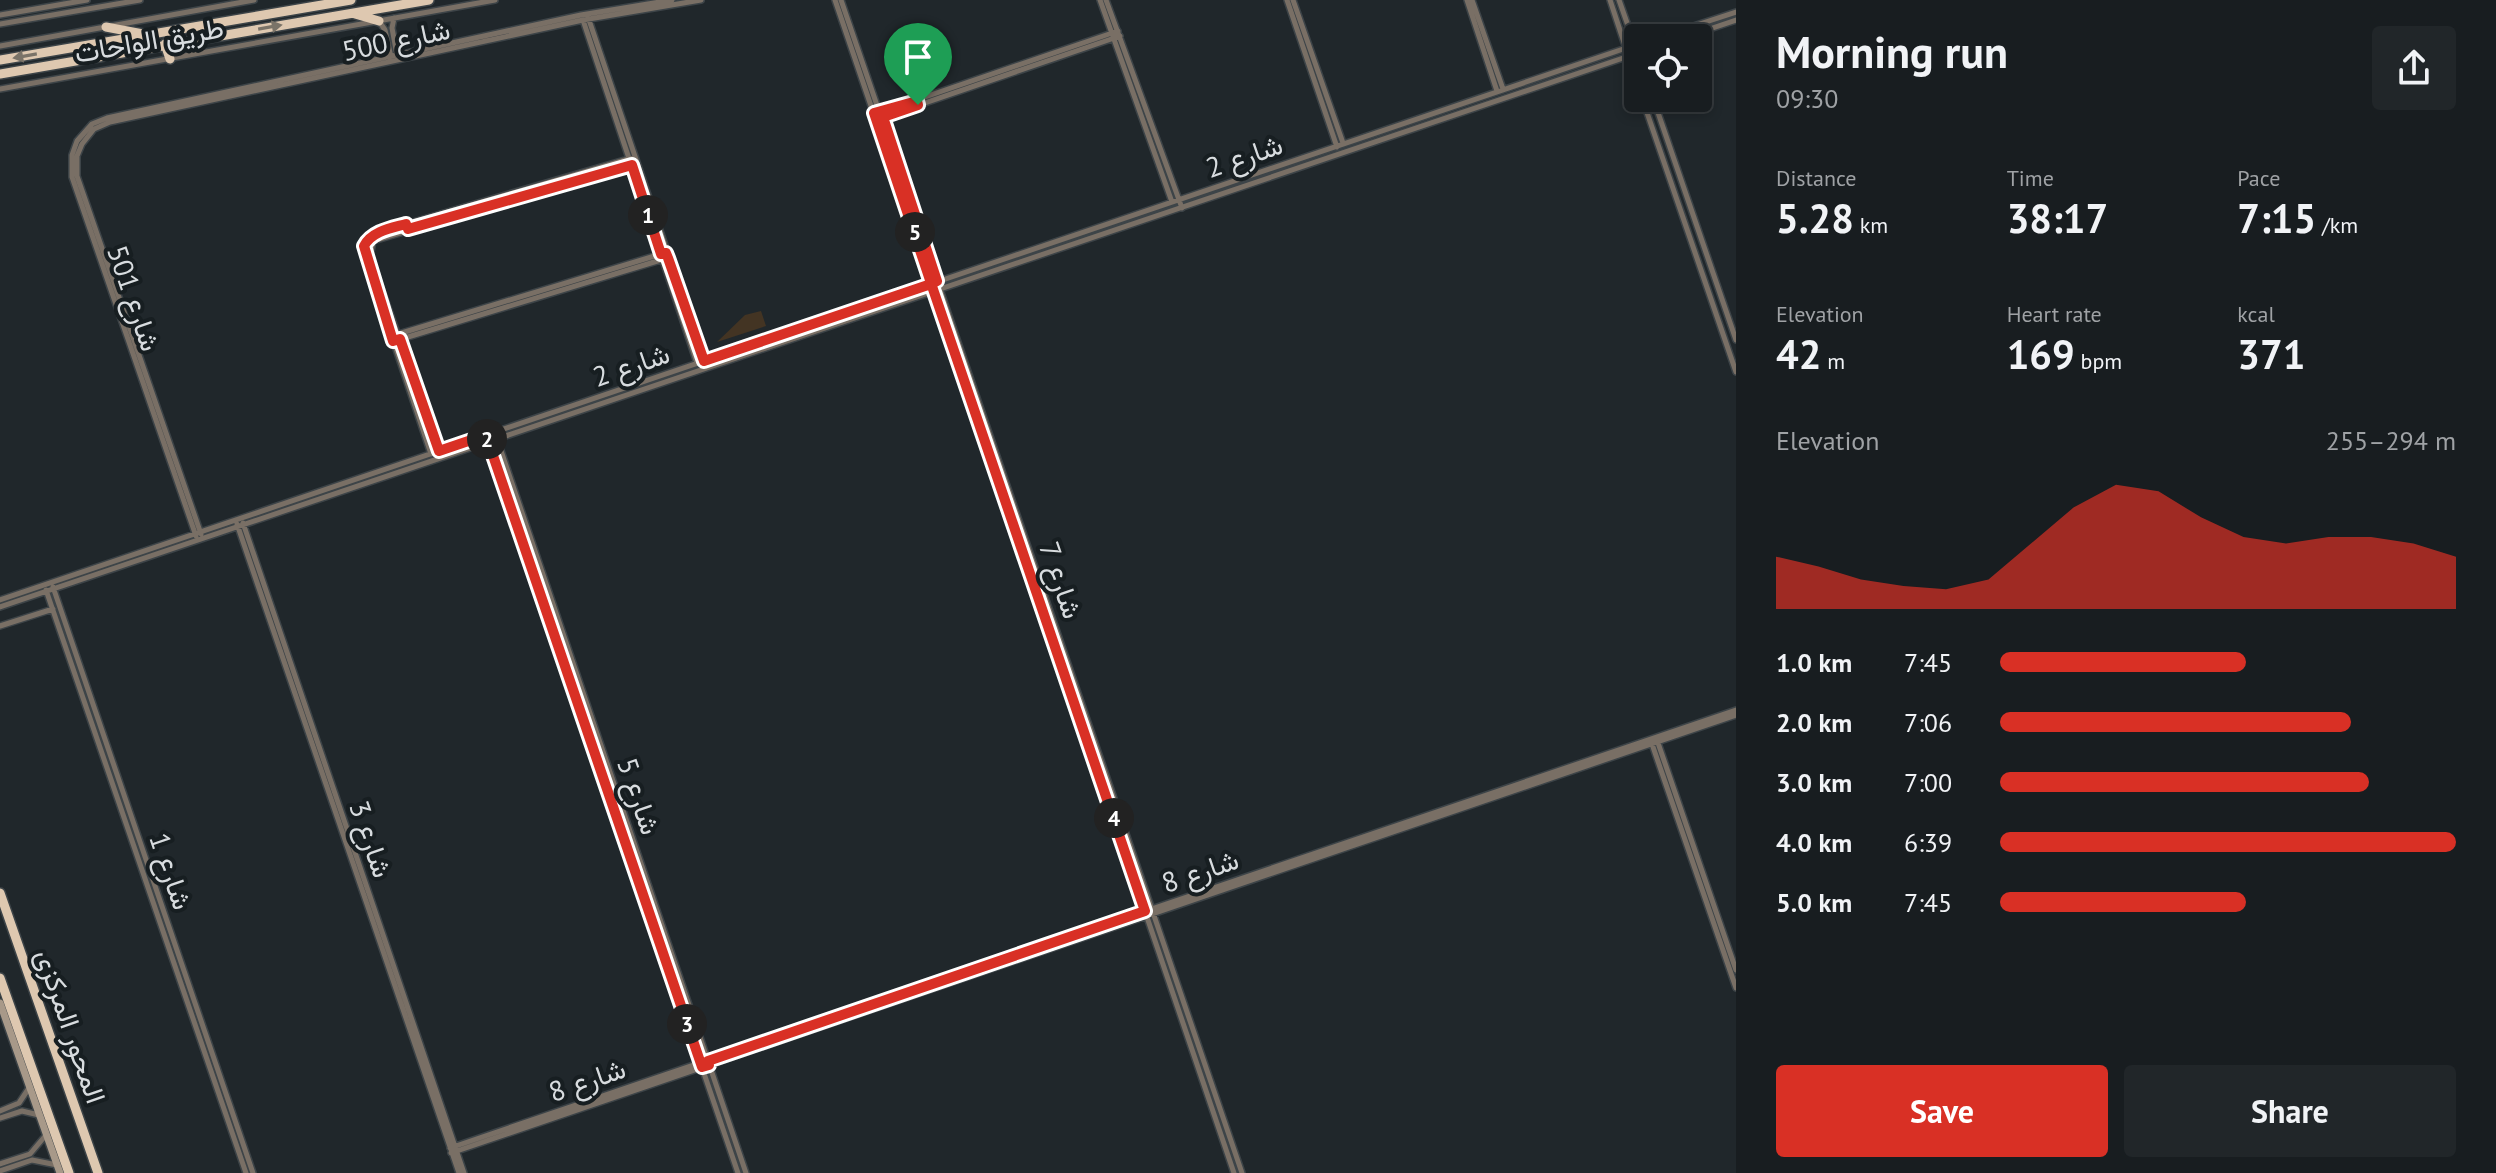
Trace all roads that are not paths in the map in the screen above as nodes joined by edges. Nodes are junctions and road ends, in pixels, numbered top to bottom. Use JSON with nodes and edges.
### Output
{"nodes":[{"id":1,"x":87,"y":0,"type":"edge"},
{"id":2,"x":140,"y":0,"type":"edge"},
{"id":3,"x":254,"y":0,"type":"edge"},
{"id":4,"x":351,"y":0,"type":"edge"},
{"id":5,"x":429,"y":0,"type":"edge"},
{"id":6,"x":495,"y":0,"type":"edge"},
{"id":7,"x":672,"y":0,"type":"edge"},
{"id":8,"x":701,"y":0,"type":"edge"},
{"id":9,"x":838,"y":0,"type":"edge"},
{"id":10,"x":1100,"y":0,"type":"edge"},
{"id":11,"x":1106,"y":0,"type":"edge"},
{"id":12,"x":1290,"y":0,"type":"edge"},
{"id":13,"x":1469,"y":0,"type":"edge"},
{"id":14,"x":1610,"y":0,"type":"edge"},
{"id":15,"x":1619,"y":0,"type":"edge"},
{"id":16,"x":79,"y":1,"type":"edge"},
{"id":17,"x":50,"y":3,"type":"edge"},
{"id":18,"x":80,"y":11,"type":"junction"},
{"id":19,"x":1736,"y":12,"type":"edge"},
{"id":20,"x":351,"y":13,"type":"junction"},
{"id":21,"x":0,"y":15,"type":"edge"},
{"id":22,"x":585,"y":17,"type":"junction"},
{"id":23,"x":394,"y":18,"type":"junction"},
{"id":24,"x":1736,"y":20,"type":"edge"},
{"id":25,"x":379,"y":21,"type":"junction"},
{"id":26,"x":0,"y":24,"type":"edge"},
{"id":27,"x":1628,"y":24,"type":"edge"},
{"id":28,"x":1700,"y":24,"type":"edge"},
{"id":29,"x":106,"y":27,"type":"junction"},
{"id":30,"x":1712,"y":28,"type":"edge"},
{"id":31,"x":151,"y":35,"type":"junction"},
{"id":32,"x":1116,"y":35,"type":"junction"},
{"id":33,"x":1624,"y":42,"type":"edge"},
{"id":34,"x":165,"y":44,"type":"junction"},
{"id":35,"x":0,"y":46,"type":"edge"},
{"id":36,"x":1624,"y":49,"type":"edge"},
{"id":37,"x":394,"y":58,"type":"junction"},
{"id":38,"x":1624,"y":58,"type":"edge"},
{"id":39,"x":170,"y":59,"type":"junction"},
{"id":40,"x":0,"y":60,"type":"edge"},
{"id":41,"x":0,"y":74,"type":"edge"},
{"id":42,"x":0,"y":89,"type":"edge"},
{"id":43,"x":1498,"y":91,"type":"junction"},
{"id":44,"x":1498,"y":101,"type":"junction"},
{"id":45,"x":146,"y":112,"type":"joint"},
{"id":46,"x":1647,"y":112,"type":"edge"},
{"id":47,"x":1658,"y":112,"type":"edge"},
{"id":48,"x":878,"y":115,"type":"junction"},
{"id":49,"x":1149,"y":116,"type":"junction"},
{"id":50,"x":1142,"y":118,"type":"junction"},
{"id":51,"x":1340,"y":144,"type":"junction"},
{"id":52,"x":1340,"y":154,"type":"junction"},
{"id":53,"x":633,"y":161,"type":"junction"},
{"id":54,"x":1180,"y":200,"type":"junction"},
{"id":55,"x":1172,"y":202,"type":"junction"},
{"id":56,"x":1182,"y":208,"type":"junction"},
{"id":57,"x":1174,"y":210,"type":"junction"},
{"id":58,"x":1108,"y":222,"type":"junction"},
{"id":59,"x":1111,"y":232,"type":"junction"},
{"id":60,"x":665,"y":256,"type":"junction"},
{"id":61,"x":934,"y":282,"type":"junction"},
{"id":62,"x":937,"y":291,"type":"junction"},
{"id":63,"x":1720,"y":293,"type":"junction"},
{"id":64,"x":1710,"y":296,"type":"junction"},
{"id":65,"x":396,"y":337,"type":"junction"},
{"id":66,"x":1736,"y":340,"type":"edge"},
{"id":67,"x":704,"y":361,"type":"junction"},
{"id":68,"x":697,"y":363,"type":"junction"},
{"id":69,"x":699,"y":371,"type":"junction"},
{"id":70,"x":1736,"y":372,"type":"edge"},
{"id":71,"x":496,"y":436,"type":"junction"},
{"id":72,"x":487,"y":439,"type":"junction"},
{"id":73,"x":439,"y":451,"type":"junction"},
{"id":74,"x":431,"y":454,"type":"junction"},
{"id":75,"x":240,"y":522,"type":"junction"},
{"id":76,"x":199,"y":536,"type":"junction"},
{"id":77,"x":49,"y":587,"type":"junction"},
{"id":78,"x":0,"y":600,"type":"edge"},
{"id":79,"x":0,"y":607,"type":"edge"},
{"id":80,"x":56,"y":608,"type":"junction"},
{"id":81,"x":0,"y":626,"type":"edge"},
{"id":82,"x":1736,"y":712,"type":"edge"},
{"id":83,"x":1654,"y":741,"type":"junction"},
{"id":84,"x":615,"y":786,"type":"junction"},
{"id":85,"x":606,"y":789,"type":"junction"},
{"id":86,"x":0,"y":893,"type":"edge"},
{"id":87,"x":1149,"y":913,"type":"junction"},
{"id":88,"x":1736,"y":970,"type":"edge"},
{"id":89,"x":0,"y":978,"type":"edge"},
{"id":90,"x":184,"y":979,"type":"junction"},
{"id":91,"x":1736,"y":988,"type":"edge"},
{"id":92,"x":0,"y":1003,"type":"edge"},
{"id":93,"x":705,"y":1064,"type":"junction"},
{"id":94,"x":30,"y":1087,"type":"junction"},
{"id":95,"x":0,"y":1111,"type":"edge"},
{"id":96,"x":39,"y":1115,"type":"junction"},
{"id":97,"x":0,"y":1118,"type":"edge"},
{"id":98,"x":47,"y":1134,"type":"junction"},
{"id":99,"x":453,"y":1149,"type":"junction"},
{"id":100,"x":0,"y":1164,"type":"edge"},
{"id":101,"x":59,"y":1169,"type":"edge"},
{"id":102,"x":0,"y":1171,"type":"edge"},
{"id":103,"x":69,"y":1173,"type":"edge"},
{"id":104,"x":98,"y":1173,"type":"edge"},
{"id":105,"x":246,"y":1173,"type":"edge"},
{"id":106,"x":253,"y":1173,"type":"edge"},
{"id":107,"x":461,"y":1173,"type":"edge"},
{"id":108,"x":738,"y":1173,"type":"edge"},
{"id":109,"x":746,"y":1173,"type":"edge"},
{"id":110,"x":1234,"y":1173,"type":"edge"},
{"id":111,"x":1242,"y":1173,"type":"edge"}],
"edges":[{"from":1,"to":16,"type":"street"},
{"from":2,"to":18,"type":"street"},
{"from":3,"to":29,"type":"street","name":"طريق الواحات"},
{"from":4,"to":31,"type":"highway","name":"طريق الواحات"},
{"from":5,"to":20,"type":"highway","name":"طريق الواحات"},
{"from":6,"to":23,"type":"street","name":"طريق الواحات"},
{"from":7,"to":22,"type":"street","name":"شارع 500"},
{"from":8,"to":22,"type":"street","name":"شارع 500"},
{"from":9,"to":48,"type":"street","name":"شارع 7"},
{"from":10,"to":32,"type":"street"},
{"from":11,"to":32,"type":"street"},
{"from":12,"to":51,"type":"street"},
{"from":13,"to":43,"type":"street"},
{"from":14,"to":33,"type":"street"},
{"from":15,"to":27,"type":"street"},
{"from":16,"to":17,"type":"street"},
{"from":16,"to":18,"type":"street"},
{"from":17,"to":21,"type":"street"},
{"from":18,"to":26,"type":"street"},
{"from":19,"to":28,"type":"street"},
{"from":20,"to":25,"type":"highway"},
{"from":34,"to":20,"type":"highway","name":"طريق الواحات","one_way":true},
{"from":22,"to":37,"type":"street","name":"شارع 500"},
{"from":22,"to":53,"type":"street"},
{"from":23,"to":25,"type":"street","name":"طريق الواحات"},
{"from":23,"to":37,"type":"street"},
{"from":24,"to":30,"type":"street"},
{"from":25,"to":37,"type":"street"},
{"from":25,"to":39,"type":"street","name":"طريق الواحات"},
{"from":29,"to":31,"type":"highway"},
{"from":29,"to":35,"type":"street","name":"طريق الواحات"},
{"from":31,"to":40,"type":"highway","name":"طريق الواحات","one_way":true},
{"from":32,"to":48,"type":"street"},
{"from":32,"to":49,"type":"street"},
{"from":32,"to":50,"type":"street"},
{"from":34,"to":39,"type":"highway"},
{"from":34,"to":41,"type":"highway","name":"طريق الواحات"},
{"from":36,"to":43,"type":"street","name":"شارع 2"},
{"from":37,"to":45,"type":"street","name":"شارع 500"},
{"from":38,"to":44,"type":"street","name":"شارع 2"},
{"from":39,"to":42,"type":"street","name":"طريق الواحات"},
{"from":43,"to":44,"type":"street"},
{"from":43,"to":51,"type":"street","name":"شارع 2"},
{"from":44,"to":52,"type":"street","name":"شارع 2"},
{"from":45,"to":76,"type":"street","name":"شارع 501"},
{"from":46,"to":64,"type":"street"},
{"from":47,"to":63,"type":"street"},
{"from":48,"to":61,"type":"street","name":"شارع 7"},
{"from":49,"to":50,"type":"street"},
{"from":49,"to":54,"type":"street"},
{"from":50,"to":55,"type":"street"},
{"from":51,"to":52,"type":"street"},
{"from":51,"to":54,"type":"street","name":"شارع 2"},
{"from":52,"to":56,"type":"street","name":"شارع 2"},
{"from":53,"to":60,"type":"street"},
{"from":53,"to":65,"type":"street"},
{"from":54,"to":55,"type":"street","name":"شارع 2"},
{"from":54,"to":56,"type":"street"},
{"from":55,"to":57,"type":"street"},
{"from":55,"to":58,"type":"street","name":"شارع 2"},
{"from":56,"to":57,"type":"street","name":"شارع 2"},
{"from":57,"to":59,"type":"street","name":"شارع 2"},
{"from":58,"to":59,"type":"street"},
{"from":58,"to":61,"type":"street","name":"شارع 2"},
{"from":59,"to":62,"type":"street","name":"شارع 2"},
{"from":60,"to":65,"type":"street"},
{"from":60,"to":67,"type":"street"},
{"from":60,"to":68,"type":"street"},
{"from":61,"to":62,"type":"street","name":"شارع 7"},
{"from":61,"to":67,"type":"street","name":"شارع 2"},
{"from":62,"to":69,"type":"street","name":"شارع 2"},
{"from":62,"to":87,"type":"street","name":"شارع 7"},
{"from":63,"to":64,"type":"street"},
{"from":63,"to":66,"type":"street"},
{"from":64,"to":70,"type":"street"},
{"from":65,"to":73,"type":"street"},
{"from":65,"to":74,"type":"street"},
{"from":67,"to":68,"type":"street","name":"شارع 2"},
{"from":68,"to":69,"type":"street"},
{"from":68,"to":71,"type":"street","name":"شارع 2"},
{"from":69,"to":71,"type":"street","name":"شارع 2"},
{"from":71,"to":72,"type":"street","name":"شارع 2"},
{"from":71,"to":84,"type":"street","name":"شارع 5"},
{"from":72,"to":73,"type":"street","name":"شارع 2"},
{"from":72,"to":75,"type":"street","name":"شارع 2"},
{"from":72,"to":85,"type":"street","name":"شارع 5"},
{"from":73,"to":74,"type":"street","name":"شارع 2"},
{"from":74,"to":75,"type":"street","name":"شارع 2"},
{"from":75,"to":76,"type":"street","name":"شارع 2"},
{"from":75,"to":99,"type":"street","name":"شارع 3"},
{"from":76,"to":77,"type":"street","name":"شارع 2"},
{"from":77,"to":78,"type":"street","name":"شارع 2"},
{"from":77,"to":79,"type":"street","name":"شارع 2"},
{"from":77,"to":80,"type":"street","name":"شارع 1"},
{"from":80,"to":81,"type":"street"},
{"from":80,"to":90,"type":"street","name":"شارع 1"},
{"from":82,"to":83,"type":"street","name":"شارع 8"},
{"from":83,"to":87,"type":"street","name":"شارع 8"},
{"from":83,"to":88,"type":"street"},
{"from":83,"to":91,"type":"street"},
{"from":84,"to":85,"type":"street"},
{"from":84,"to":93,"type":"street","name":"شارع 5"},
{"from":85,"to":93,"type":"street","name":"شارع 5"},
{"from":86,"to":104,"type":"highway","name":"المحور المركزى"},
{"from":87,"to":93,"type":"street","name":"شارع 8"},
{"from":87,"to":110,"type":"street","name":"شارع 7"},
{"from":87,"to":111,"type":"street","name":"شارع 7"},
{"from":89,"to":103,"type":"highway","name":"المحور المركزى"},
{"from":90,"to":105,"type":"street","name":"شارع 1"},
{"from":90,"to":106,"type":"street","name":"شارع 1"},
{"from":92,"to":94,"type":"main road"},
{"from":93,"to":99,"type":"street","name":"شارع 8"},
{"from":93,"to":108,"type":"street","name":"شارع 5"},
{"from":93,"to":109,"type":"street","name":"شارع 5"},
{"from":94,"to":95,"type":"street"},
{"from":94,"to":96,"type":"main road"},
{"from":96,"to":97,"type":"street"},
{"from":96,"to":98,"type":"main road"},
{"from":98,"to":100,"type":"street"},
{"from":98,"to":101,"type":"main road"},
{"from":99,"to":107,"type":"street","name":"شارع 3"},
{"from":101,"to":102,"type":"street"}]}
